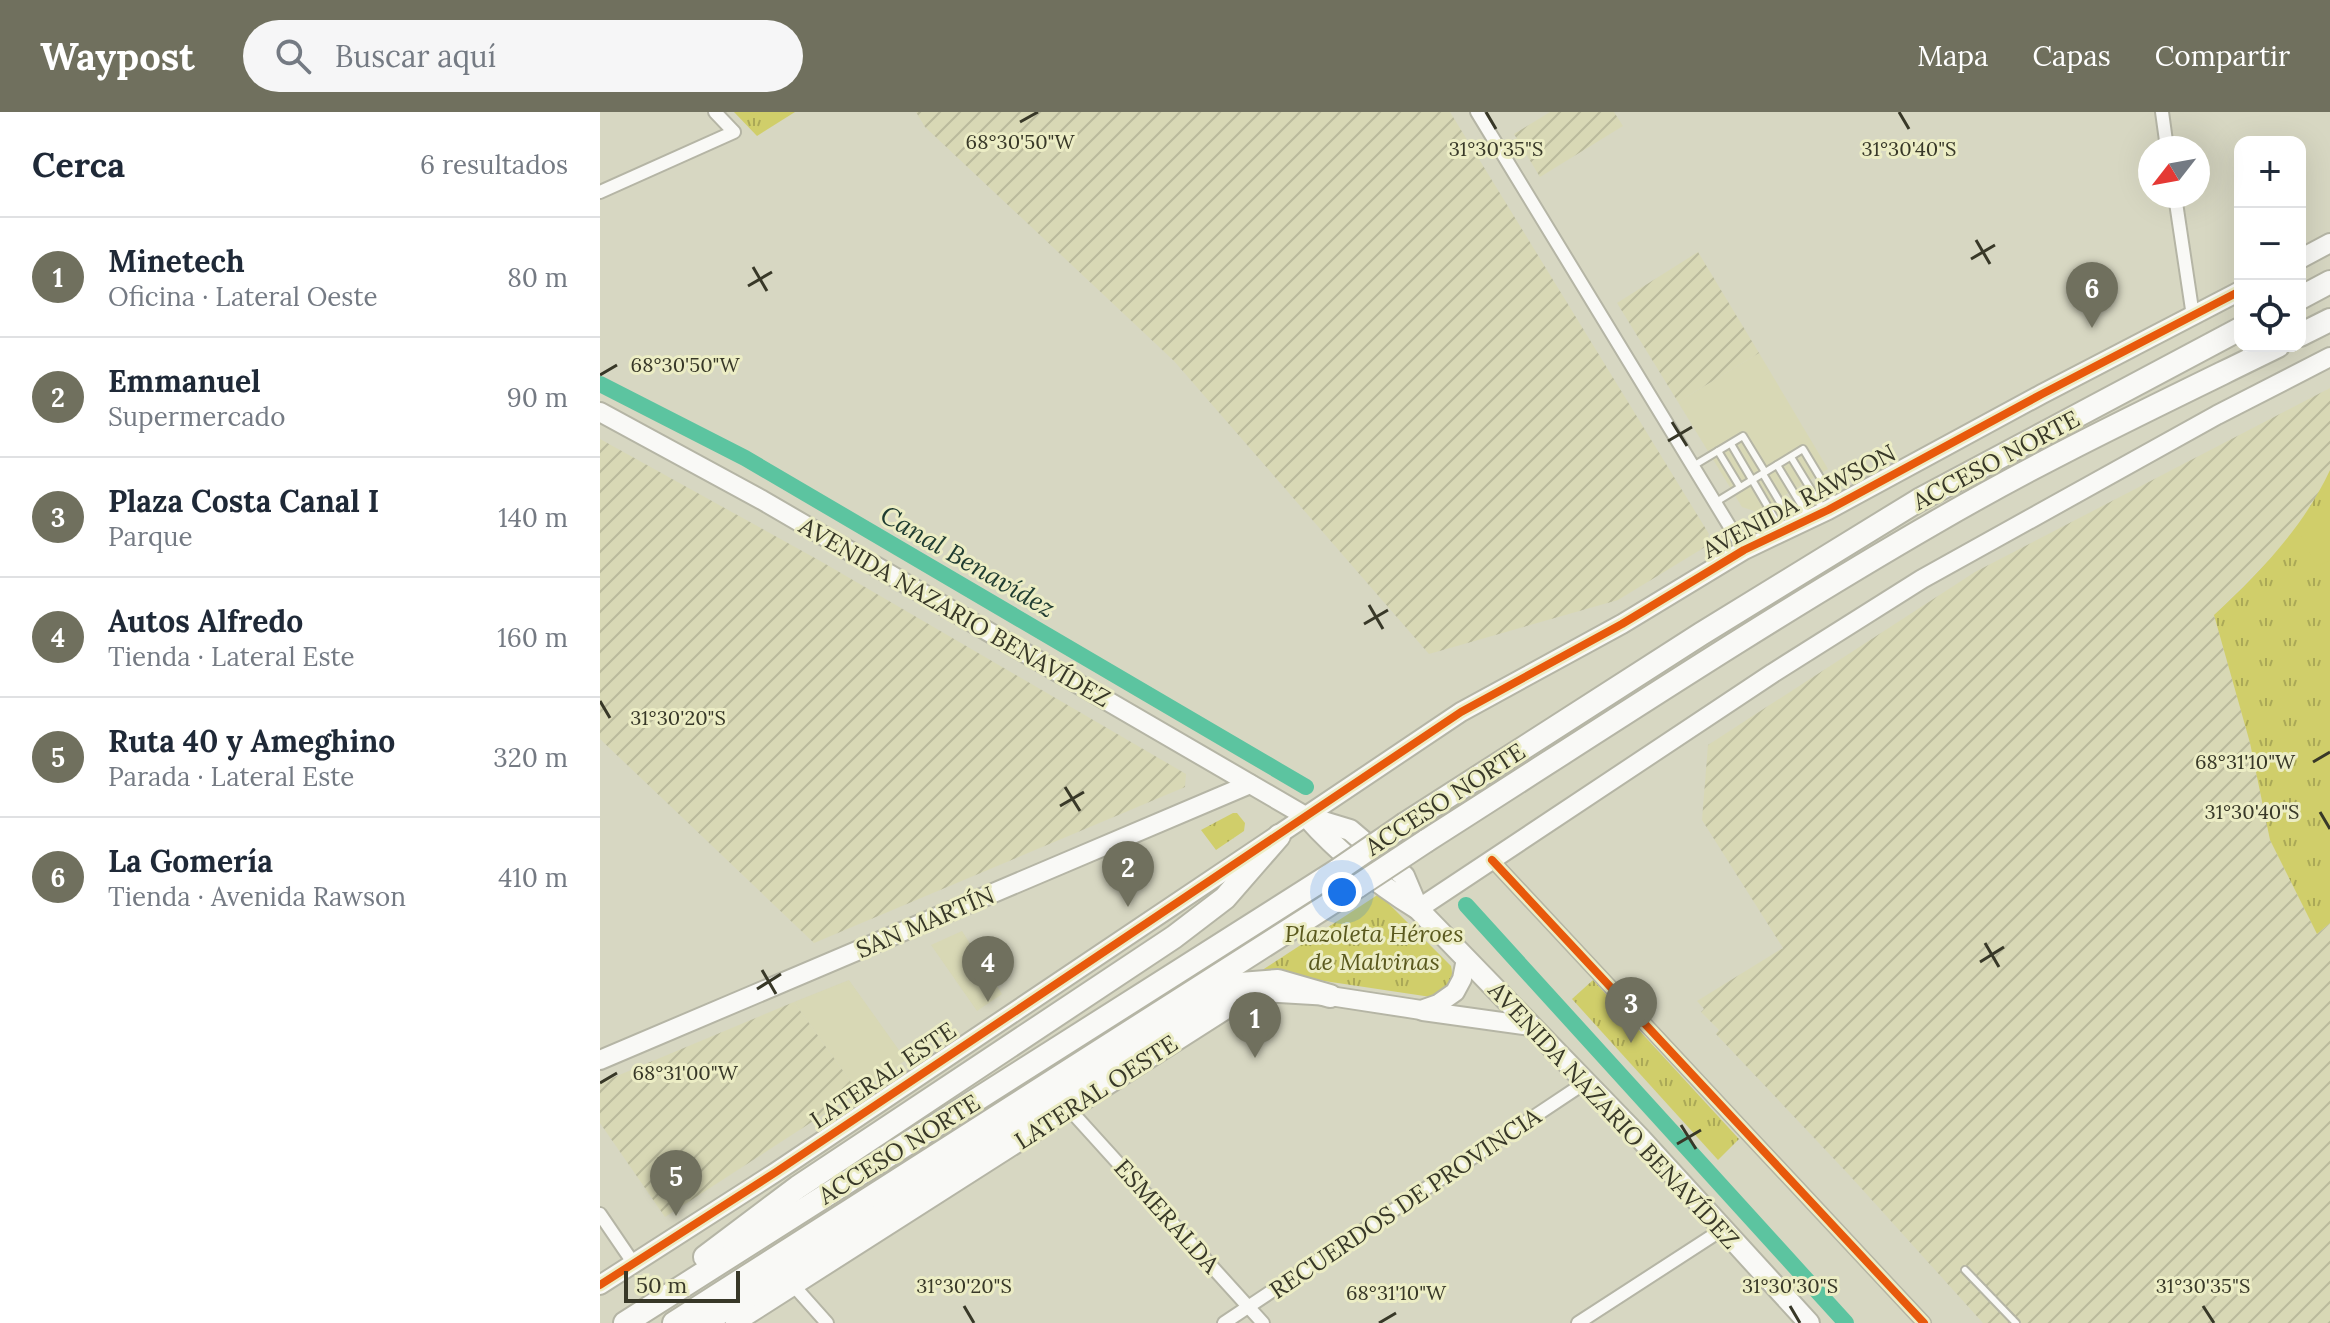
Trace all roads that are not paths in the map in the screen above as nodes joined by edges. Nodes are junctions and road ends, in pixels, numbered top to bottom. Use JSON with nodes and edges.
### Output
{"nodes":[{"id":1,"x":715,"y":112,"type":"edge"},
{"id":2,"x":1477,"y":112,"type":"edge"},
{"id":3,"x":2162,"y":112,"type":"edge"},
{"id":4,"x":2165,"y":136,"type":"edge"},
{"id":5,"x":600,"y":192,"type":"edge"},
{"id":6,"x":2177,"y":208,"type":"edge"},
{"id":7,"x":2330,"y":243,"type":"edge"},
{"id":8,"x":2306,"y":256,"type":"edge"},
{"id":9,"x":2330,"y":282,"type":"edge"},
{"id":10,"x":2234,"y":294,"type":"edge"},
{"id":11,"x":2306,"y":295,"type":"edge"},
{"id":12,"x":2193,"y":316,"type":"junction"},
{"id":13,"x":2330,"y":320,"type":"edge"},
{"id":14,"x":2234,"y":332,"type":"edge"},
{"id":15,"x":2306,"y":332,"type":"edge"},
{"id":16,"x":2266,"y":352,"type":"edge"},
{"id":17,"x":2330,"y":357,"type":"edge"},
{"id":18,"x":600,"y":412,"type":"edge"},
{"id":19,"x":1731,"y":444,"type":"junction"},
{"id":20,"x":1718,"y":451,"type":"junction"},
{"id":21,"x":1791,"y":457,"type":"junction"},
{"id":22,"x":1777,"y":465,"type":"junction"},
{"id":23,"x":1693,"y":466,"type":"junction"},
{"id":24,"x":1764,"y":473,"type":"junction"},
{"id":25,"x":1752,"y":480,"type":"junction"},
{"id":26,"x":1740,"y":487,"type":"junction"},
{"id":27,"x":1716,"y":502,"type":"junction"},
{"id":28,"x":1810,"y":519,"type":"junction"},
{"id":29,"x":1744,"y":550,"type":"junction"},
{"id":30,"x":1250,"y":784,"type":"junction"},
{"id":31,"x":1307,"y":817,"type":"junction"},
{"id":32,"x":1279,"y":836,"type":"junction"},
{"id":33,"x":1492,"y":860,"type":"junction"},
{"id":34,"x":1418,"y":909,"type":"junction"},
{"id":35,"x":1466,"y":959,"type":"junction"},
{"id":36,"x":1330,"y":996,"type":"junction"},
{"id":37,"x":1421,"y":1010,"type":"junction"},
{"id":38,"x":1531,"y":1026,"type":"junction"},
{"id":39,"x":600,"y":1060,"type":"edge"},
{"id":40,"x":1586,"y":1082,"type":"junction"},
{"id":41,"x":1070,"y":1110,"type":"junction"},
{"id":42,"x":600,"y":1214,"type":"edge"},
{"id":43,"x":1723,"y":1229,"type":"junction"},
{"id":44,"x":634,"y":1264,"type":"junction"},
{"id":45,"x":1965,"y":1270,"type":"dead end"},
{"id":46,"x":600,"y":1285,"type":"edge"},
{"id":47,"x":794,"y":1286,"type":"junction"},
{"id":48,"x":1249,"y":1307,"type":"junction"},
{"id":49,"x":629,"y":1320,"type":"edge"},
{"id":50,"x":674,"y":1323,"type":"edge"},
{"id":51,"x":702,"y":1323,"type":"edge"},
{"id":52,"x":735,"y":1323,"type":"edge"},
{"id":53,"x":827,"y":1323,"type":"edge"},
{"id":54,"x":1224,"y":1323,"type":"edge"},
{"id":55,"x":1263,"y":1323,"type":"edge"},
{"id":56,"x":1578,"y":1323,"type":"edge"},
{"id":57,"x":1809,"y":1323,"type":"edge"},
{"id":58,"x":1924,"y":1323,"type":"edge"},
{"id":59,"x":2016,"y":1323,"type":"edge"}],
"edges":[{"from":1,"to":5,"type":"street"},
{"from":2,"to":23,"type":"street"},
{"from":3,"to":4,"type":"street"},
{"from":6,"to":12,"type":"street"},
{"from":7,"to":8,"type":"street"},
{"from":9,"to":11,"type":"highway"},
{"from":10,"to":12,"type":"street","name":"AVENIDA RAWSON"},
{"from":12,"to":28,"type":"street","name":"AVENIDA RAWSON"},
{"from":13,"to":15,"type":"highway"},
{"from":14,"to":49,"type":"highway","name":"ACCESO NORTE","bridge":true},
{"from":16,"to":50,"type":"highway","name":"ACCESO NORTE","bridge":true},
{"from":17,"to":33,"type":"street"},
{"from":18,"to":30,"type":"street","name":"AVENIDA NAZARIO BENAVÍDEZ"},
{"from":19,"to":20,"type":"lane"},
{"from":19,"to":24,"type":"lane"},
{"from":19,"to":25,"type":"lane"},
{"from":20,"to":23,"type":"lane"},
{"from":20,"to":26,"type":"lane"},
{"from":21,"to":22,"type":"lane"},
{"from":21,"to":28,"type":"lane"},
{"from":21,"to":28,"type":"lane"},
{"from":22,"to":24,"type":"lane"},
{"from":22,"to":28,"type":"lane"},
{"from":23,"to":27,"type":"street"},
{"from":24,"to":25,"type":"lane"},
{"from":24,"to":28,"type":"lane"},
{"from":25,"to":26,"type":"lane"},
{"from":25,"to":28,"type":"lane"},
{"from":26,"to":27,"type":"lane"},
{"from":27,"to":29,"type":"street"},
{"from":28,"to":29,"type":"street","name":"AVENIDA RAWSON"},
{"from":29,"to":31,"type":"street","name":"AVENIDA RAWSON"},
{"from":30,"to":31,"type":"street","name":"AVENIDA NAZARIO BENAVÍDEZ"},
{"from":30,"to":39,"type":"street","name":"SAN MARTÍN"},
{"from":31,"to":32,"type":"street","name":"LATERAL ESTE"},
{"from":31,"to":34,"type":"main road","name":"AVENIDA NAZARIO BENAVÍDEZ"},
{"from":32,"to":44,"type":"street","name":"LATERAL ESTE"},
{"from":32,"to":49,"type":"highway"},
{"from":33,"to":34,"type":"street"},
{"from":33,"to":58,"type":"street"},
{"from":34,"to":35,"type":"main road","name":"AVENIDA NAZARIO BENAVÍDEZ"},
{"from":35,"to":37,"type":"street"},
{"from":35,"to":38,"type":"main road","name":"AVENIDA NAZARIO BENAVÍDEZ"},
{"from":36,"to":37,"type":"street","name":"LATERAL OESTE"},
{"from":36,"to":41,"type":"street","name":"LATERAL OESTE"},
{"from":36,"to":51,"type":"highway"},
{"from":37,"to":38,"type":"street","name":"LATERAL OESTE"},
{"from":38,"to":40,"type":"main road","name":"AVENIDA NAZARIO BENAVÍDEZ"},
{"from":40,"to":43,"type":"main road","name":"AVENIDA NAZARIO BENAVÍDEZ"},
{"from":40,"to":48,"type":"street","name":"RECUERDOS DE PROVINCIA"},
{"from":41,"to":47,"type":"street","name":"LATERAL OESTE"},
{"from":41,"to":48,"type":"street","name":"ESMERALDA"},
{"from":42,"to":44,"type":"street"},
{"from":43,"to":56,"type":"street"},
{"from":43,"to":57,"type":"main road","name":"AVENIDA NAZARIO BENAVÍDEZ"},
{"from":44,"to":46,"type":"street","name":"LATERAL ESTE"},
{"from":45,"to":59,"type":"lane"},
{"from":47,"to":52,"type":"street","name":"LATERAL OESTE"},
{"from":47,"to":53,"type":"street"},
{"from":48,"to":54,"type":"street","name":"RECUERDOS DE PROVINCIA"},
{"from":48,"to":55,"type":"street","name":"ESMERALDA"}]}
